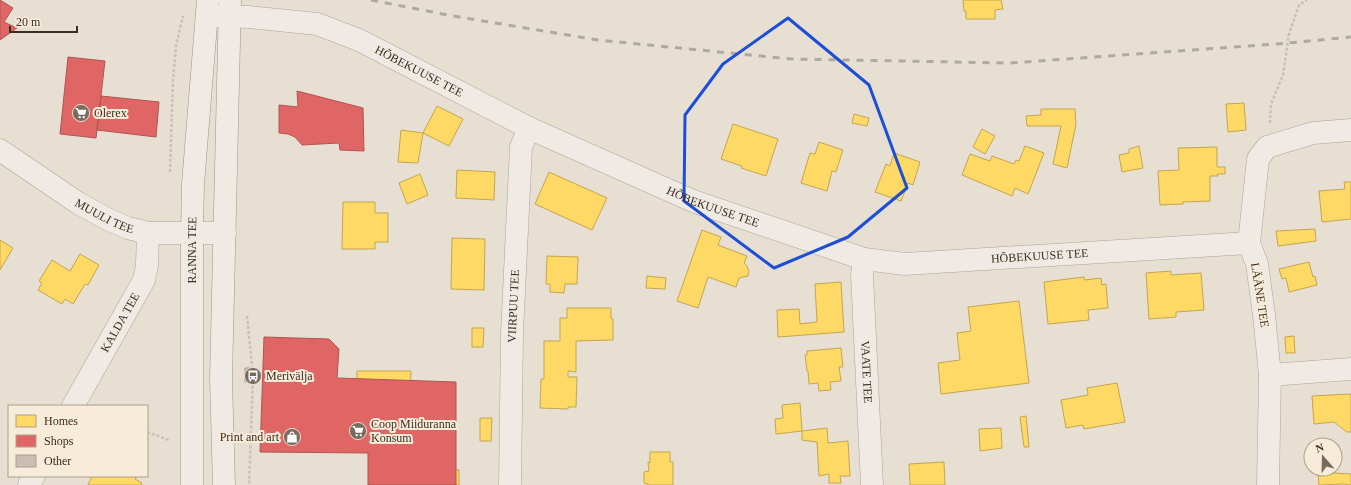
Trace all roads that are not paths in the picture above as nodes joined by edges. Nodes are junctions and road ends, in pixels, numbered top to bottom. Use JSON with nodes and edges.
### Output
{"nodes":[{"id":1,"x":208,"y":8,"type":"edge"},
{"id":2,"x":230,"y":8,"type":"edge"},
{"id":3,"x":529,"y":128,"type":"junction"},
{"id":4,"x":1351,"y":130,"type":"edge"},
{"id":5,"x":0,"y":150,"type":"edge"},
{"id":6,"x":148,"y":233,"type":"junction"},
{"id":7,"x":192,"y":233,"type":"junction"},
{"id":8,"x":225,"y":233,"type":"junction"},
{"id":9,"x":1249,"y":243,"type":"junction"},
{"id":10,"x":864,"y":259,"type":"junction"},
{"id":11,"x":1351,"y":369,"type":"edge"},
{"id":12,"x":1270,"y":375,"type":"junction"},
{"id":13,"x":74,"y":405,"type":"edge"},
{"id":14,"x":192,"y":485,"type":"edge"},
{"id":15,"x":224,"y":485,"type":"edge"},
{"id":16,"x":510,"y":485,"type":"edge"},
{"id":17,"x":872,"y":485,"type":"edge"},
{"id":18,"x":1268,"y":485,"type":"edge"}],
"edges":[{"from":1,"to":2,"type":"street","name":"HÕBEKUUSE TEE"},
{"from":1,"to":7,"type":"street","name":"RANNA TEE"},
{"from":2,"to":3,"type":"street","name":"HÕBEKUUSE TEE"},
{"from":2,"to":8,"type":"street"},
{"from":3,"to":10,"type":"street","name":"HÕBEKUUSE TEE"},
{"from":3,"to":16,"type":"street","name":"VIIRPUU TEE"},
{"from":4,"to":9,"type":"street","name":"LÄÄNE TEE"},
{"from":5,"to":6,"type":"street","name":"MUULI TEE"},
{"from":6,"to":7,"type":"street","name":"MUULI TEE"},
{"from":6,"to":13,"type":"street","name":"KALDA TEE"},
{"from":7,"to":8,"type":"street","name":"MUULI TEE"},
{"from":7,"to":14,"type":"street","name":"RANNA TEE"},
{"from":8,"to":15,"type":"street"},
{"from":9,"to":10,"type":"street","name":"HÕBEKUUSE TEE"},
{"from":9,"to":12,"type":"street","name":"LÄÄNE TEE"},
{"from":10,"to":17,"type":"street","name":"VAATE TEE"},
{"from":11,"to":12,"type":"street"},
{"from":12,"to":18,"type":"street","name":"LÄÄNE TEE"}]}
